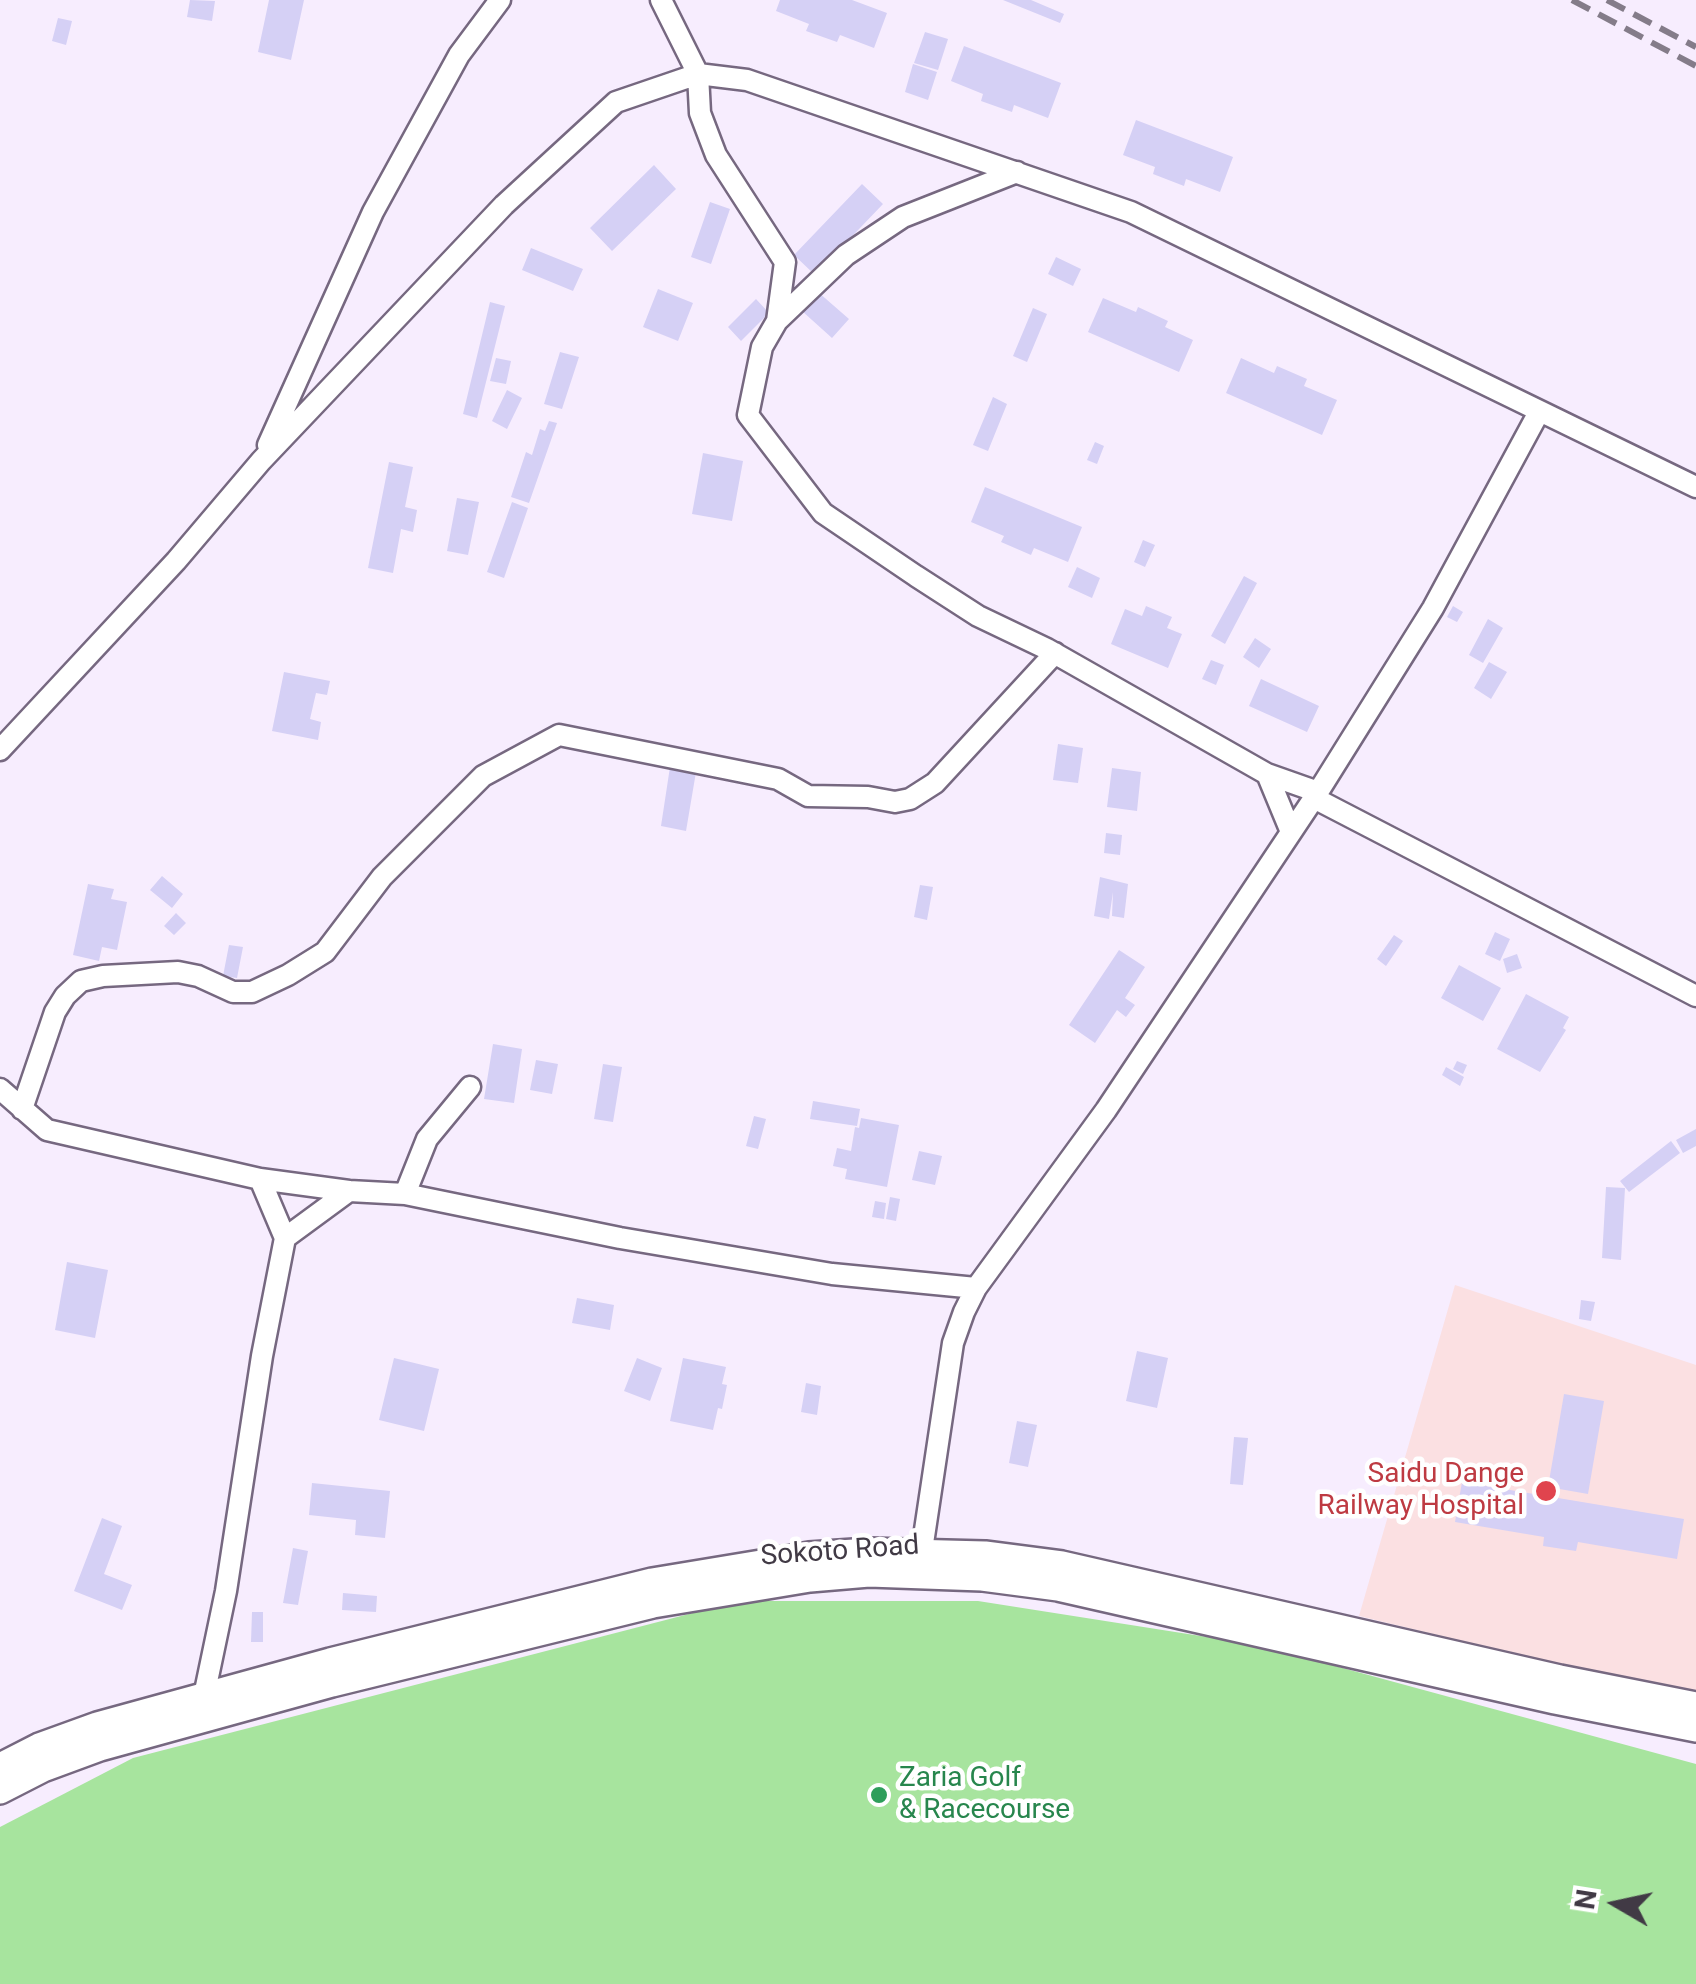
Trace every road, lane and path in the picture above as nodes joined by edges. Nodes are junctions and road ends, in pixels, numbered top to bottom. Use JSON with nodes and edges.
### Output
{"nodes":[{"id":1,"x":500,"y":0,"type":"edge"},
{"id":2,"x":662,"y":0,"type":"edge"},
{"id":3,"x":698,"y":74,"type":"junction"},
{"id":4,"x":1016,"y":172,"type":"junction"},
{"id":5,"x":777,"y":321,"type":"junction"},
{"id":6,"x":1539,"y":412,"type":"junction"},
{"id":7,"x":261,"y":461,"type":"junction"},
{"id":8,"x":1696,"y":487,"type":"edge"},
{"id":9,"x":1054,"y":653,"type":"junction"},
{"id":10,"x":0,"y":750,"type":"edge"},
{"id":11,"x":1267,"y":774,"type":"junction"},
{"id":12,"x":1316,"y":795,"type":"junction"},
{"id":13,"x":1291,"y":832,"type":"junction"},
{"id":14,"x":1696,"y":996,"type":"edge"},
{"id":15,"x":470,"y":1086,"type":"dead end"},
{"id":16,"x":0,"y":1088,"type":"edge"},
{"id":17,"x":22,"y":1109,"type":"junction"},
{"id":18,"x":260,"y":1179,"type":"junction"},
{"id":19,"x":349,"y":1191,"type":"junction"},
{"id":20,"x":405,"y":1194,"type":"junction"},
{"id":21,"x":285,"y":1238,"type":"junction"},
{"id":22,"x":976,"y":1288,"type":"junction"},
{"id":23,"x":922,"y":1550,"type":"junction"},
{"id":24,"x":204,"y":1696,"type":"junction"},
{"id":25,"x":1696,"y":1705,"type":"edge"},
{"id":26,"x":1696,"y":1730,"type":"edge"},
{"id":27,"x":0,"y":1766,"type":"edge"},
{"id":28,"x":0,"y":1791,"type":"edge"}],
"edges":[{"from":1,"to":7,"type":"street"},
{"from":2,"to":3,"type":"street"},
{"from":3,"to":4,"type":"street"},
{"from":3,"to":5,"type":"street"},
{"from":3,"to":7,"type":"street"},
{"from":4,"to":5,"type":"street"},
{"from":4,"to":6,"type":"street"},
{"from":5,"to":9,"type":"street"},
{"from":6,"to":8,"type":"street"},
{"from":6,"to":12,"type":"street"},
{"from":7,"to":10,"type":"street"},
{"from":9,"to":11,"type":"street"},
{"from":9,"to":17,"type":"street"},
{"from":11,"to":12,"type":"street"},
{"from":11,"to":13,"type":"street"},
{"from":12,"to":13,"type":"street"},
{"from":12,"to":14,"type":"street"},
{"from":13,"to":22,"type":"street"},
{"from":15,"to":20,"type":"street"},
{"from":16,"to":17,"type":"street"},
{"from":17,"to":18,"type":"street"},
{"from":18,"to":19,"type":"street"},
{"from":18,"to":21,"type":"street"},
{"from":19,"to":20,"type":"street"},
{"from":19,"to":21,"type":"street"},
{"from":20,"to":22,"type":"street"},
{"from":21,"to":24,"type":"street"},
{"from":22,"to":23,"type":"street"},
{"from":23,"to":24,"type":"main road","name":"Sokoto Road"},
{"from":23,"to":25,"type":"main road","name":"Sokoto Road"},
{"from":24,"to":27,"type":"main road","name":"Sokoto Road"},
{"from":26,"to":28,"type":"main road","name":"Sokoto Road"}]}
